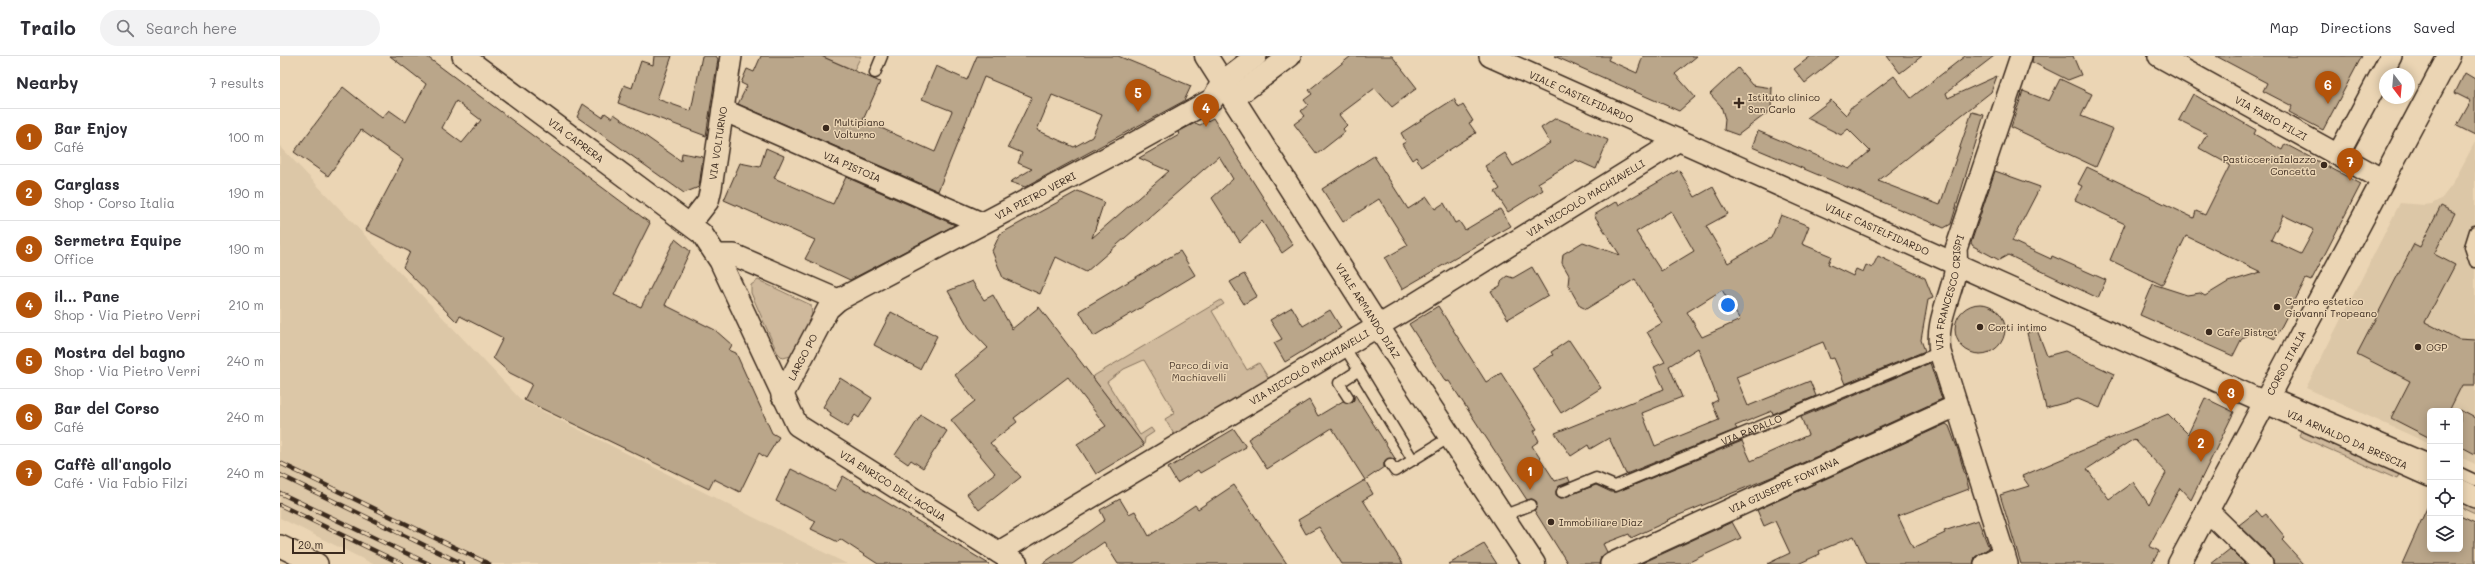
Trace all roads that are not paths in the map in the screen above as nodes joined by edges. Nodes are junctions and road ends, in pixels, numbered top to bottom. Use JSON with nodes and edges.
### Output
{"nodes":[{"id":1,"x":731,"y":56,"type":"edge"},
{"id":2,"x":882,"y":56,"type":"edge"},
{"id":3,"x":1206,"y":56,"type":"edge"},
{"id":4,"x":1256,"y":56,"type":"edge"},
{"id":5,"x":1290,"y":56,"type":"edge"},
{"id":6,"x":1490,"y":56,"type":"edge"},
{"id":7,"x":2021,"y":56,"type":"edge"},
{"id":8,"x":2159,"y":56,"type":"edge"},
{"id":9,"x":2392,"y":56,"type":"edge"},
{"id":10,"x":2449,"y":56,"type":"edge"},
{"id":11,"x":465,"y":57,"type":"edge"},
{"id":12,"x":875,"y":73,"type":"dead end"},
{"id":13,"x":1228,"y":90,"type":"junction"},
{"id":14,"x":723,"y":110,"type":"junction"},
{"id":15,"x":1678,"y":140,"type":"junction"},
{"id":16,"x":2338,"y":155,"type":"junction"},
{"id":17,"x":2383,"y":180,"type":"junction"},
{"id":18,"x":981,"y":223,"type":"junction"},
{"id":19,"x":690,"y":224,"type":"junction"},
{"id":20,"x":2475,"y":231,"type":"edge"},
{"id":21,"x":717,"y":254,"type":"junction"},
{"id":22,"x":2475,"y":262,"type":"edge"},
{"id":23,"x":1958,"y":266,"type":"junction"},
{"id":24,"x":838,"y":300,"type":"junction"},
{"id":25,"x":1378,"y":326,"type":"junction"},
{"id":26,"x":1344,"y":346,"type":"junction"},
{"id":27,"x":1940,"y":352,"type":"junction"},
{"id":28,"x":1359,"y":370,"type":"junction"},
{"id":29,"x":782,"y":396,"type":"junction"},
{"id":30,"x":1348,"y":397,"type":"dead end"},
{"id":31,"x":2267,"y":397,"type":"junction"},
{"id":32,"x":1956,"y":406,"type":"junction"},
{"id":33,"x":1450,"y":437,"type":"junction"},
{"id":34,"x":2427,"y":459,"type":"edge"},
{"id":35,"x":1413,"y":460,"type":"junction"},
{"id":36,"x":1390,"y":464,"type":"dead end"},
{"id":37,"x":2463,"y":474,"type":"edge"},
{"id":38,"x":2427,"y":475,"type":"edge"},
{"id":39,"x":2475,"y":480,"type":"edge"},
{"id":40,"x":2463,"y":491,"type":"edge"},
{"id":41,"x":1562,"y":492,"type":"dead end"},
{"id":42,"x":2475,"y":497,"type":"edge"},
{"id":43,"x":1531,"y":505,"type":"dead end"},
{"id":44,"x":2207,"y":510,"type":"junction"},
{"id":45,"x":1502,"y":516,"type":"junction"},
{"id":46,"x":280,"y":546,"type":"edge"},
{"id":47,"x":998,"y":552,"type":"junction"},
{"id":48,"x":2006,"y":559,"type":"edge"},
{"id":49,"x":317,"y":564,"type":"edge"},
{"id":50,"x":1017,"y":564,"type":"edge"},
{"id":51,"x":1534,"y":564,"type":"edge"},
{"id":52,"x":1611,"y":564,"type":"edge"},
{"id":53,"x":1985,"y":564,"type":"edge"},
{"id":54,"x":2179,"y":564,"type":"edge"},
{"id":55,"x":2262,"y":564,"type":"edge"}],
"edges":[{"from":1,"to":14,"type":"street","name":"VIA VOLTURNO"},
{"from":2,"to":12,"type":"lane"},
{"from":3,"to":13,"type":"main road","name":"VIALE ARMANDO DIAZ"},
{"from":4,"to":13,"type":"street"},
{"from":5,"to":13,"type":"street"},
{"from":6,"to":15,"type":"street","name":"VIALE CASTELFIDARDO"},
{"from":7,"to":23,"type":"street","name":"VIA FRANCESCO CRISPI"},
{"from":8,"to":16,"type":"street","name":"VIA FABIO FILZI"},
{"from":9,"to":16,"type":"street"},
{"from":10,"to":17,"type":"main road","name":"CORSO ITALIA"},
{"from":11,"to":19,"type":"street","name":"VIA CAPRERA"},
{"from":13,"to":18,"type":"street","name":"VIA PIETRO VERRI"},
{"from":13,"to":25,"type":"main road","name":"VIALE ARMANDO DIAZ"},
{"from":14,"to":18,"type":"street","name":"VIA PISTOIA"},
{"from":14,"to":19,"type":"street","name":"VIA VOLTURNO"},
{"from":15,"to":23,"type":"street","name":"VIALE CASTELFIDARDO"},
{"from":15,"to":25,"type":"street","name":"VIA NICCOLÒ MACHIAVELLI"},
{"from":16,"to":17,"type":"street","name":"VIA FABIO FILZI"},
{"from":17,"to":31,"type":"main road","name":"CORSO ITALIA"},
{"from":18,"to":24,"type":"street","name":"VIA PIETRO VERRI"},
{"from":19,"to":21,"type":"street","name":"LARGO PO"},
{"from":20,"to":22,"type":"lane"},
{"from":21,"to":24,"type":"street"},
{"from":21,"to":29,"type":"street","name":"LARGO PO"},
{"from":23,"to":27,"type":"street","name":"VIA FRANCESCO CRISPI"},
{"from":23,"to":31,"type":"street","name":"VIALE CASTELFIDARDO"},
{"from":24,"to":29,"type":"street","name":"LARGO PO"},
{"from":25,"to":26,"type":"street","name":"VIA NICCOLÒ MACHIAVELLI"},
{"from":25,"to":33,"type":"main road","name":"VIALE ARMANDO DIAZ"},
{"from":26,"to":28,"type":"lane"},
{"from":26,"to":47,"type":"street","name":"VIA NICCOLÒ MACHIAVELLI"},
{"from":27,"to":32,"type":"street","name":"VIA FRANCESCO CRISPI"},
{"from":27,"to":41,"type":"lane","name":"VIA RAPALLO"},
{"from":28,"to":30,"type":"lane"},
{"from":28,"to":35,"type":"lane"},
{"from":29,"to":47,"type":"street","name":"VIA ENRICO DELL'ACQUA"},
{"from":31,"to":34,"type":"lane"},
{"from":31,"to":38,"type":"street","name":"VIA ARNALDO DA BRESCIA"},
{"from":31,"to":44,"type":"main road","name":"CORSO ITALIA"},
{"from":32,"to":48,"type":"street","name":"VIA FRANCESCO CRISPI"},
{"from":32,"to":52,"type":"street","name":"VIA GIUSEPPE FONTANA"},
{"from":33,"to":35,"type":"lane"},
{"from":33,"to":45,"type":"main road","name":"VIALE ARMANDO DIAZ"},
{"from":35,"to":36,"type":"lane"},
{"from":37,"to":39,"type":"lane"},
{"from":40,"to":42,"type":"street"},
{"from":43,"to":45,"type":"lane"},
{"from":44,"to":54,"type":"main road","name":"CORSO ITALIA"},
{"from":44,"to":55,"type":"street"},
{"from":45,"to":51,"type":"main road","name":"VIALE ARMANDO DIAZ"},
{"from":46,"to":49,"type":"street"},
{"from":47,"to":50,"type":"street","name":"VIA ENRICO DELL'ACQUA"},
{"from":48,"to":53,"type":"street","name":"VIA FRANCESCO CRISPI"}]}
